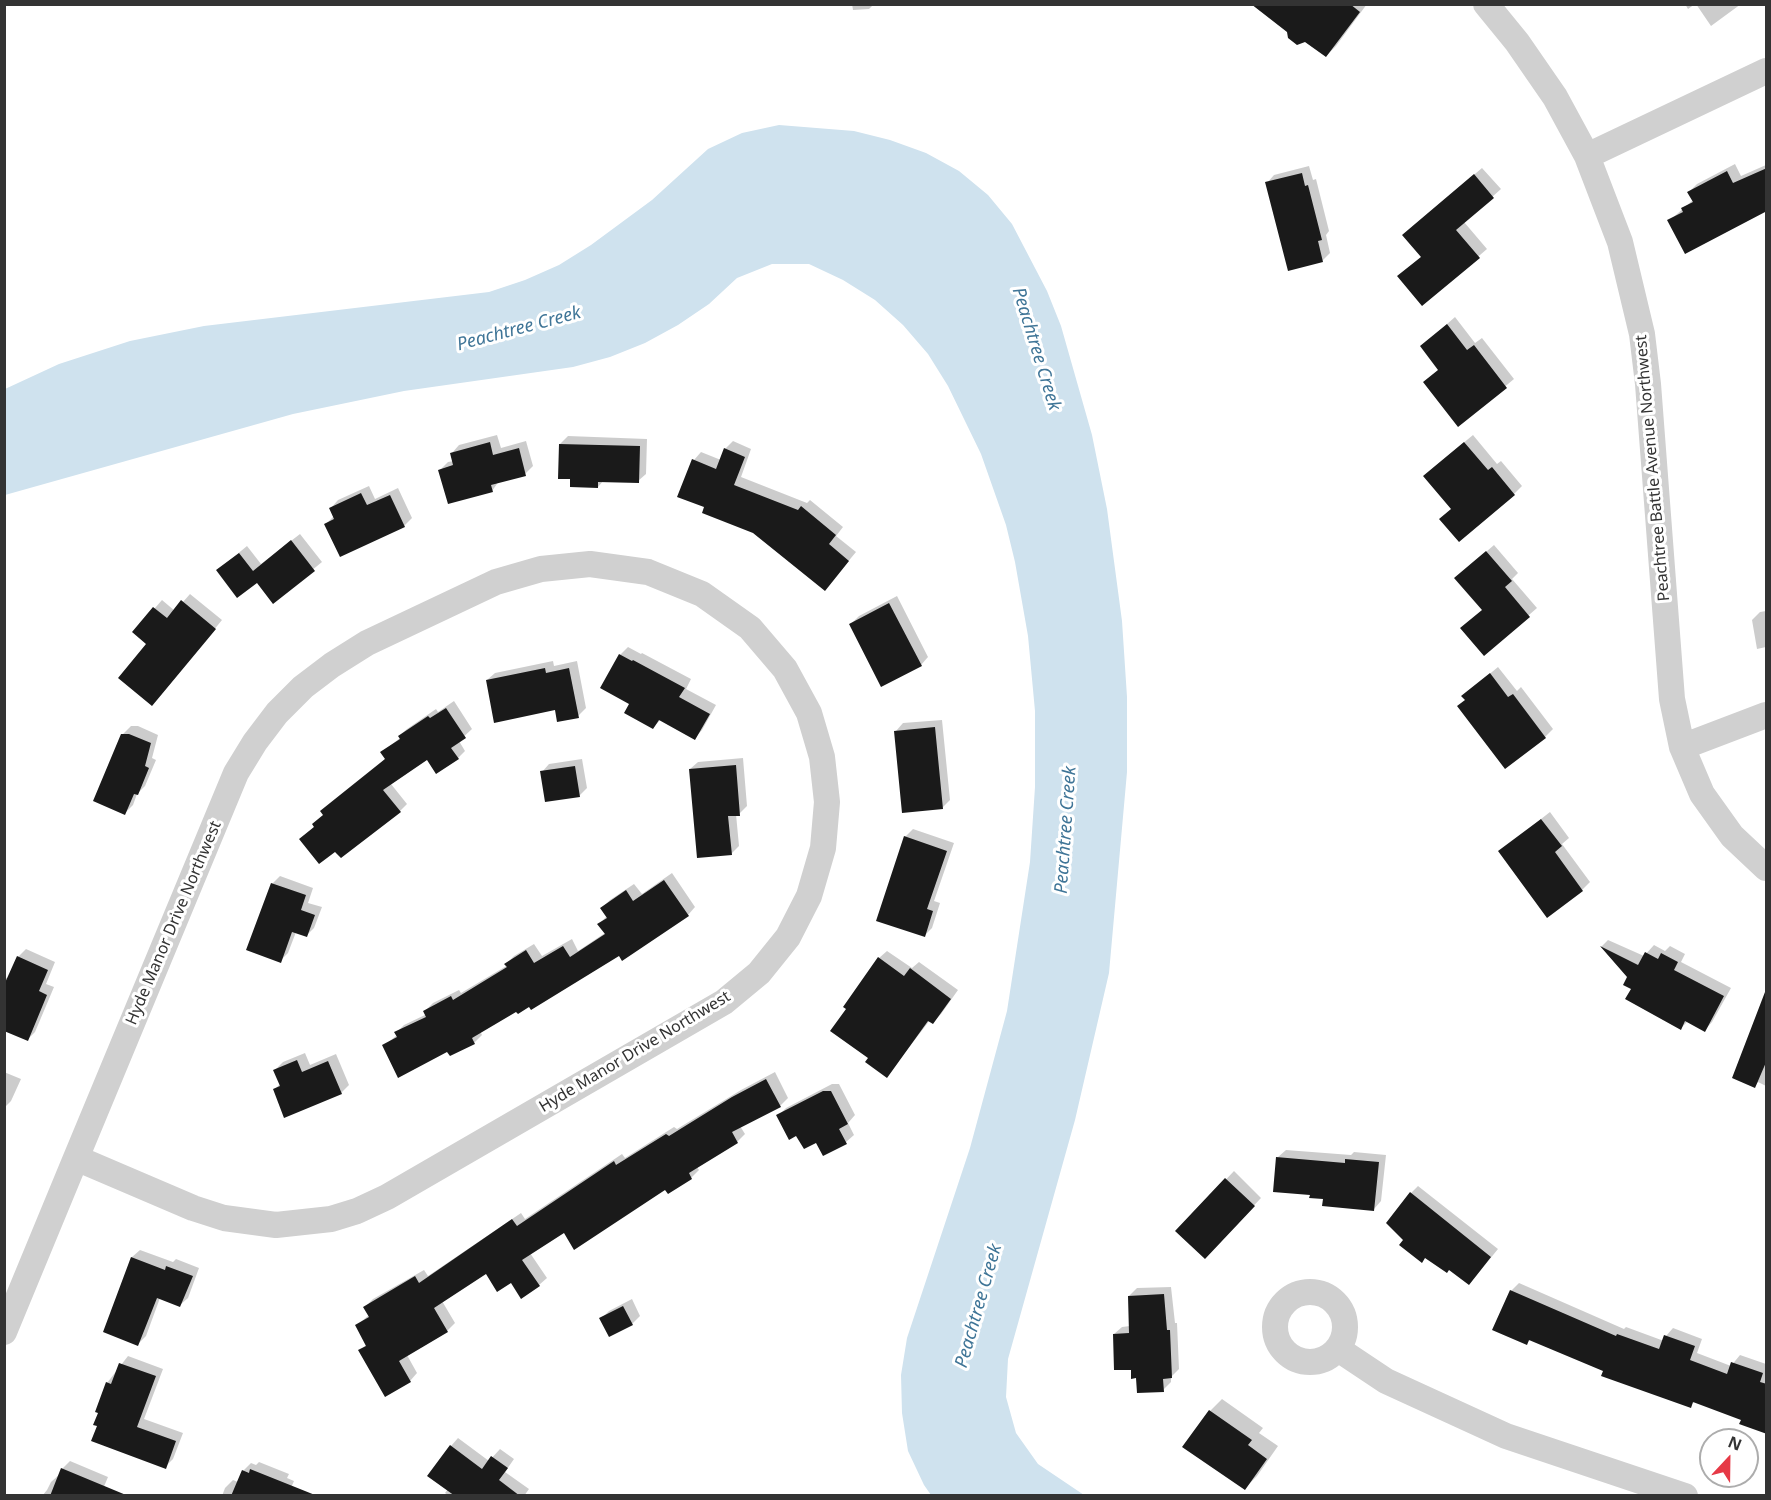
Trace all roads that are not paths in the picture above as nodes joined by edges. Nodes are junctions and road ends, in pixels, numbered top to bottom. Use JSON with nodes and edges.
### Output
{"nodes":[{"id":1,"x":1486,"y":4,"type":"edge"},
{"id":2,"x":1767,"y":70,"type":"edge"},
{"id":3,"x":1587,"y":156,"type":"junction"},
{"id":4,"x":1767,"y":715,"type":"edge"},
{"id":5,"x":1682,"y":747,"type":"junction"},
{"id":6,"x":1767,"y":868,"type":"edge"},
{"id":7,"x":76,"y":1158,"type":"junction"},
{"id":8,"x":4,"y":1332,"type":"edge"},
{"id":9,"x":1338,"y":1349,"type":"dead end"},
{"id":10,"x":1685,"y":1496,"type":"edge"}],
"edges":[{"from":1,"to":3,"type":"street","name":"Peachtree Battle Avenue Northwest"},
{"from":2,"to":3,"type":"street"},
{"from":3,"to":5,"type":"street","name":"Peachtree Battle Avenue Northwest"},
{"from":4,"to":5,"type":"street"},
{"from":5,"to":6,"type":"street","name":"Peachtree Battle Avenue Northwest"},
{"from":7,"to":7,"type":"street","name":"Hyde Manor Drive Northwest"},
{"from":7,"to":8,"type":"street","name":"Hyde Manor Drive Northwest"},
{"from":9,"to":10,"type":"street"}]}
